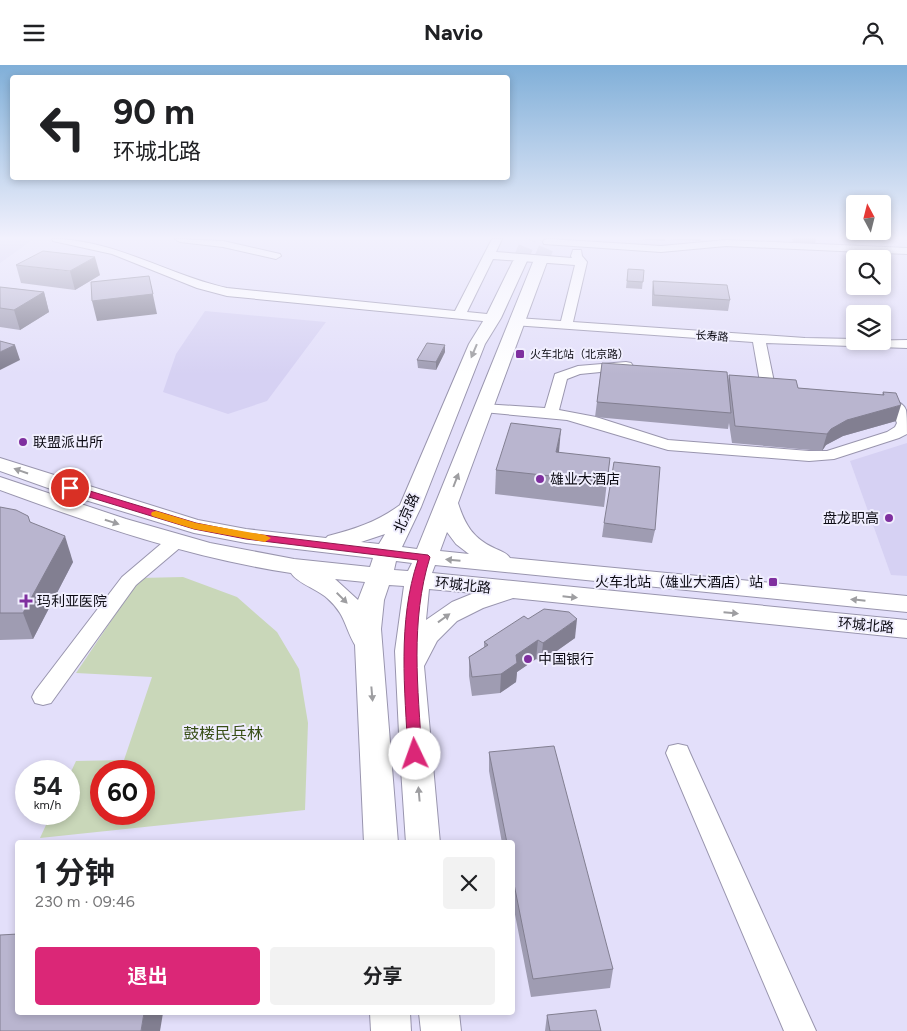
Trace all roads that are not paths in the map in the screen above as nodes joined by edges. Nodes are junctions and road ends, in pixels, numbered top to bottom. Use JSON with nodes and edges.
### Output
{"nodes":[{"id":1,"x":197,"y":284,"type":"edge"},
{"id":2,"x":474,"y":284,"type":"edge"},
{"id":3,"x":509,"y":284,"type":"tunnel mouth"},
{"id":4,"x":532,"y":284,"type":"tunnel mouth"},
{"id":5,"x":575,"y":284,"type":"edge"},
{"id":6,"x":459,"y":315,"type":"junction"},
{"id":7,"x":493,"y":318,"type":"junction"},
{"id":8,"x":517,"y":322,"type":"junction"},
{"id":9,"x":566,"y":325,"type":"junction"},
{"id":10,"x":759,"y":339,"type":"junction"},
{"id":11,"x":907,"y":344,"type":"edge"},
{"id":12,"x":636,"y":367,"type":"edge"},
{"id":13,"x":766,"y":383,"type":"edge"},
{"id":14,"x":865,"y":397,"type":"edge"},
{"id":15,"x":483,"y":408,"type":"junction"},
{"id":16,"x":551,"y":413,"type":"junction"},
{"id":17,"x":0,"y":464,"type":"edge"},
{"id":18,"x":0,"y":483,"type":"edge"},
{"id":19,"x":447,"y":504,"type":"junction"},
{"id":20,"x":410,"y":507,"type":"junction"},
{"id":21,"x":176,"y":542,"type":"junction"},
{"id":22,"x":305,"y":543,"type":"junction"},
{"id":23,"x":268,"y":562,"type":"junction"},
{"id":24,"x":383,"y":564,"type":"junction"},
{"id":25,"x":527,"y":567,"type":"junction"},
{"id":26,"x":421,"y":568,"type":"junction"},
{"id":27,"x":535,"y":593,"type":"junction"},
{"id":28,"x":907,"y":605,"type":"edge"},
{"id":29,"x":907,"y":629,"type":"edge"},
{"id":30,"x":369,"y":657,"type":"junction"},
{"id":31,"x":411,"y":673,"type":"junction"},
{"id":32,"x":43,"y":697,"type":"dead end"},
{"id":33,"x":678,"y":753,"type":"dead end"},
{"id":34,"x":381,"y":840,"type":"edge"},
{"id":35,"x":423,"y":840,"type":"edge"},
{"id":36,"x":390,"y":1015,"type":"edge"},
{"id":37,"x":439,"y":1015,"type":"edge"},
{"id":38,"x":391,"y":1031,"type":"edge"},
{"id":39,"x":440,"y":1031,"type":"edge"},
{"id":40,"x":800,"y":1031,"type":"edge"}],
"edges":[{"from":1,"to":6,"type":"street"},
{"from":2,"to":6,"type":"street"},
{"from":3,"to":7,"type":"main road","name":"北京路"},
{"from":4,"to":8,"type":"main road"},
{"from":5,"to":9,"type":"street"},
{"from":6,"to":7,"type":"street"},
{"from":7,"to":20,"type":"main road","name":"北京路","one_way":true},
{"from":8,"to":9,"type":"street","name":"长寿路"},
{"from":8,"to":15,"type":"main road"},
{"from":9,"to":10,"type":"street","name":"长寿路"},
{"from":10,"to":11,"type":"street","name":"长寿路"},
{"from":10,"to":13,"type":"street"},
{"from":12,"to":16,"type":"street"},
{"from":14,"to":16,"type":"street"},
{"from":15,"to":16,"type":"street"},
{"from":19,"to":15,"type":"main road","one_way":true},
{"from":22,"to":17,"type":"main road","name":"环城北路","one_way":true},
{"from":18,"to":21,"type":"main road","name":"环城北路","one_way":true},
{"from":19,"to":25,"type":"main road"},
{"from":19,"to":26,"type":"main road"},
{"from":20,"to":22,"type":"main road"},
{"from":20,"to":24,"type":"main road","name":"北京路"},
{"from":21,"to":23,"type":"main road","name":"环城北路"},
{"from":21,"to":32,"type":"street"},
{"from":22,"to":24,"type":"main road","name":"环城北路"},
{"from":23,"to":24,"type":"main road","name":"环城北路"},
{"from":23,"to":30,"type":"main road","one_way":true},
{"from":24,"to":26,"type":"main road","name":"环城北路"},
{"from":24,"to":30,"type":"main road","name":"北京路"},
{"from":25,"to":26,"type":"main road","name":"环城北路","one_way":true},
{"from":28,"to":25,"type":"main road","name":"环城北路","one_way":true},
{"from":26,"to":27,"type":"main road","name":"环城北路"},
{"from":26,"to":31,"type":"main road"},
{"from":27,"to":29,"type":"main road","name":"环城北路","one_way":true},
{"from":31,"to":27,"type":"main road","one_way":true},
{"from":30,"to":34,"type":"main road","name":"北京路","one_way":true},
{"from":35,"to":31,"type":"main road","one_way":true},
{"from":33,"to":40,"type":"street"},
{"from":36,"to":38,"type":"main road"},
{"from":37,"to":39,"type":"main road"}]}
